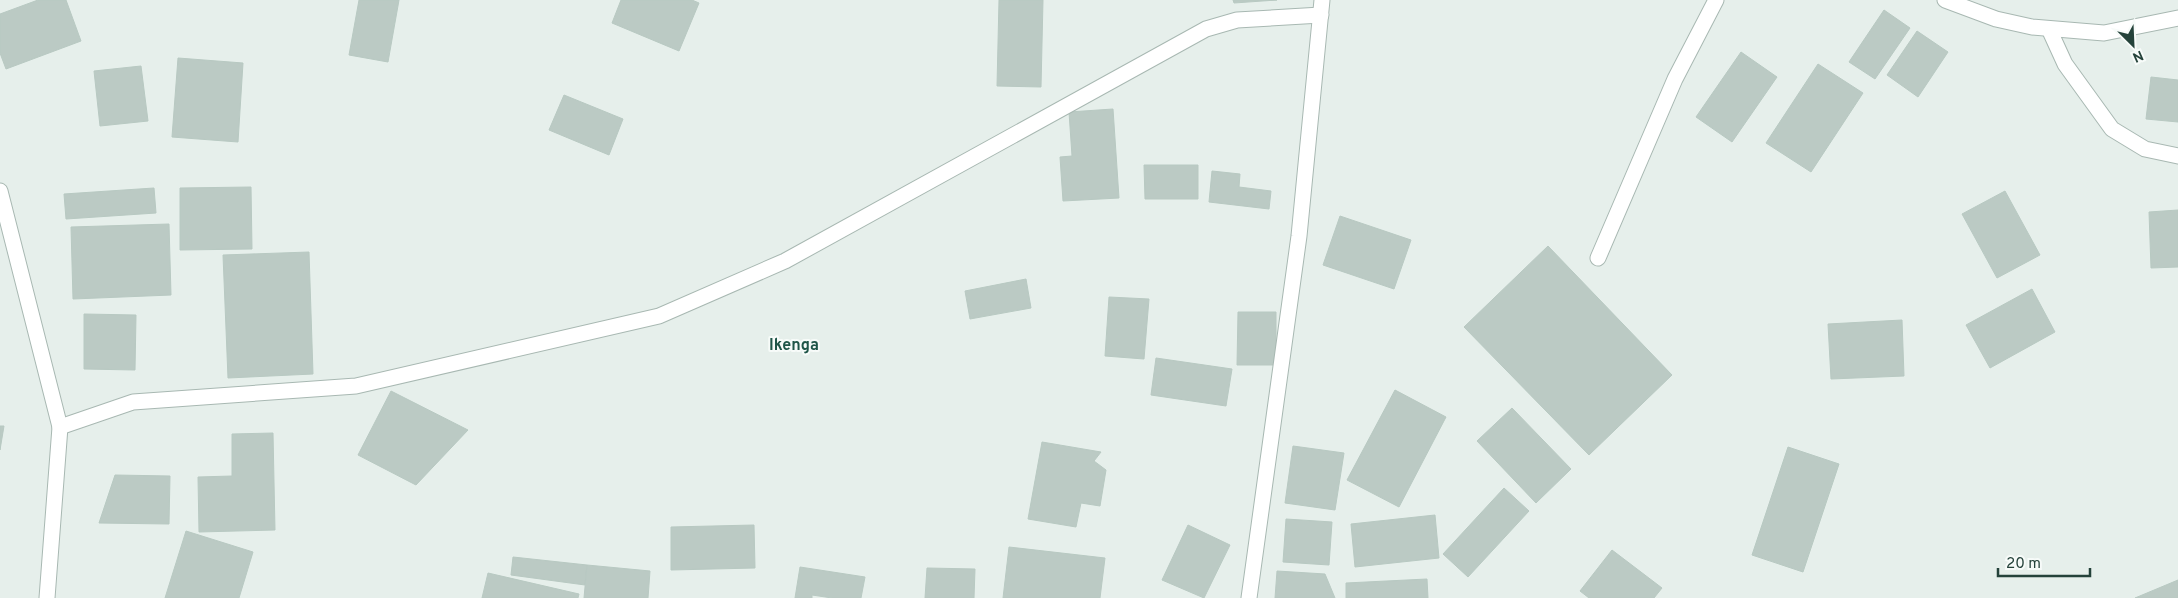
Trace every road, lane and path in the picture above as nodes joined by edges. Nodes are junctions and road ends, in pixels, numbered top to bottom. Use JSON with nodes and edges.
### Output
{"nodes":[{"id":1,"x":1322,"y":0,"type":"edge"},
{"id":2,"x":1716,"y":0,"type":"edge"},
{"id":3,"x":1945,"y":0,"type":"edge"},
{"id":4,"x":1321,"y":16,"type":"junction"},
{"id":5,"x":2178,"y":18,"type":"edge"},
{"id":6,"x":2049,"y":29,"type":"junction"},
{"id":7,"x":2178,"y":156,"type":"edge"},
{"id":8,"x":0,"y":191,"type":"edge"},
{"id":9,"x":1598,"y":258,"type":"dead end"},
{"id":10,"x":60,"y":427,"type":"junction"},
{"id":11,"x":47,"y":598,"type":"edge"},
{"id":12,"x":1249,"y":598,"type":"edge"}],
"edges":[{"from":1,"to":4,"type":"street"},
{"from":2,"to":9,"type":"street"},
{"from":3,"to":6,"type":"street"},
{"from":4,"to":10,"type":"street"},
{"from":4,"to":12,"type":"street"},
{"from":5,"to":6,"type":"street"},
{"from":6,"to":7,"type":"street"},
{"from":8,"to":10,"type":"street"},
{"from":10,"to":11,"type":"street"}]}
